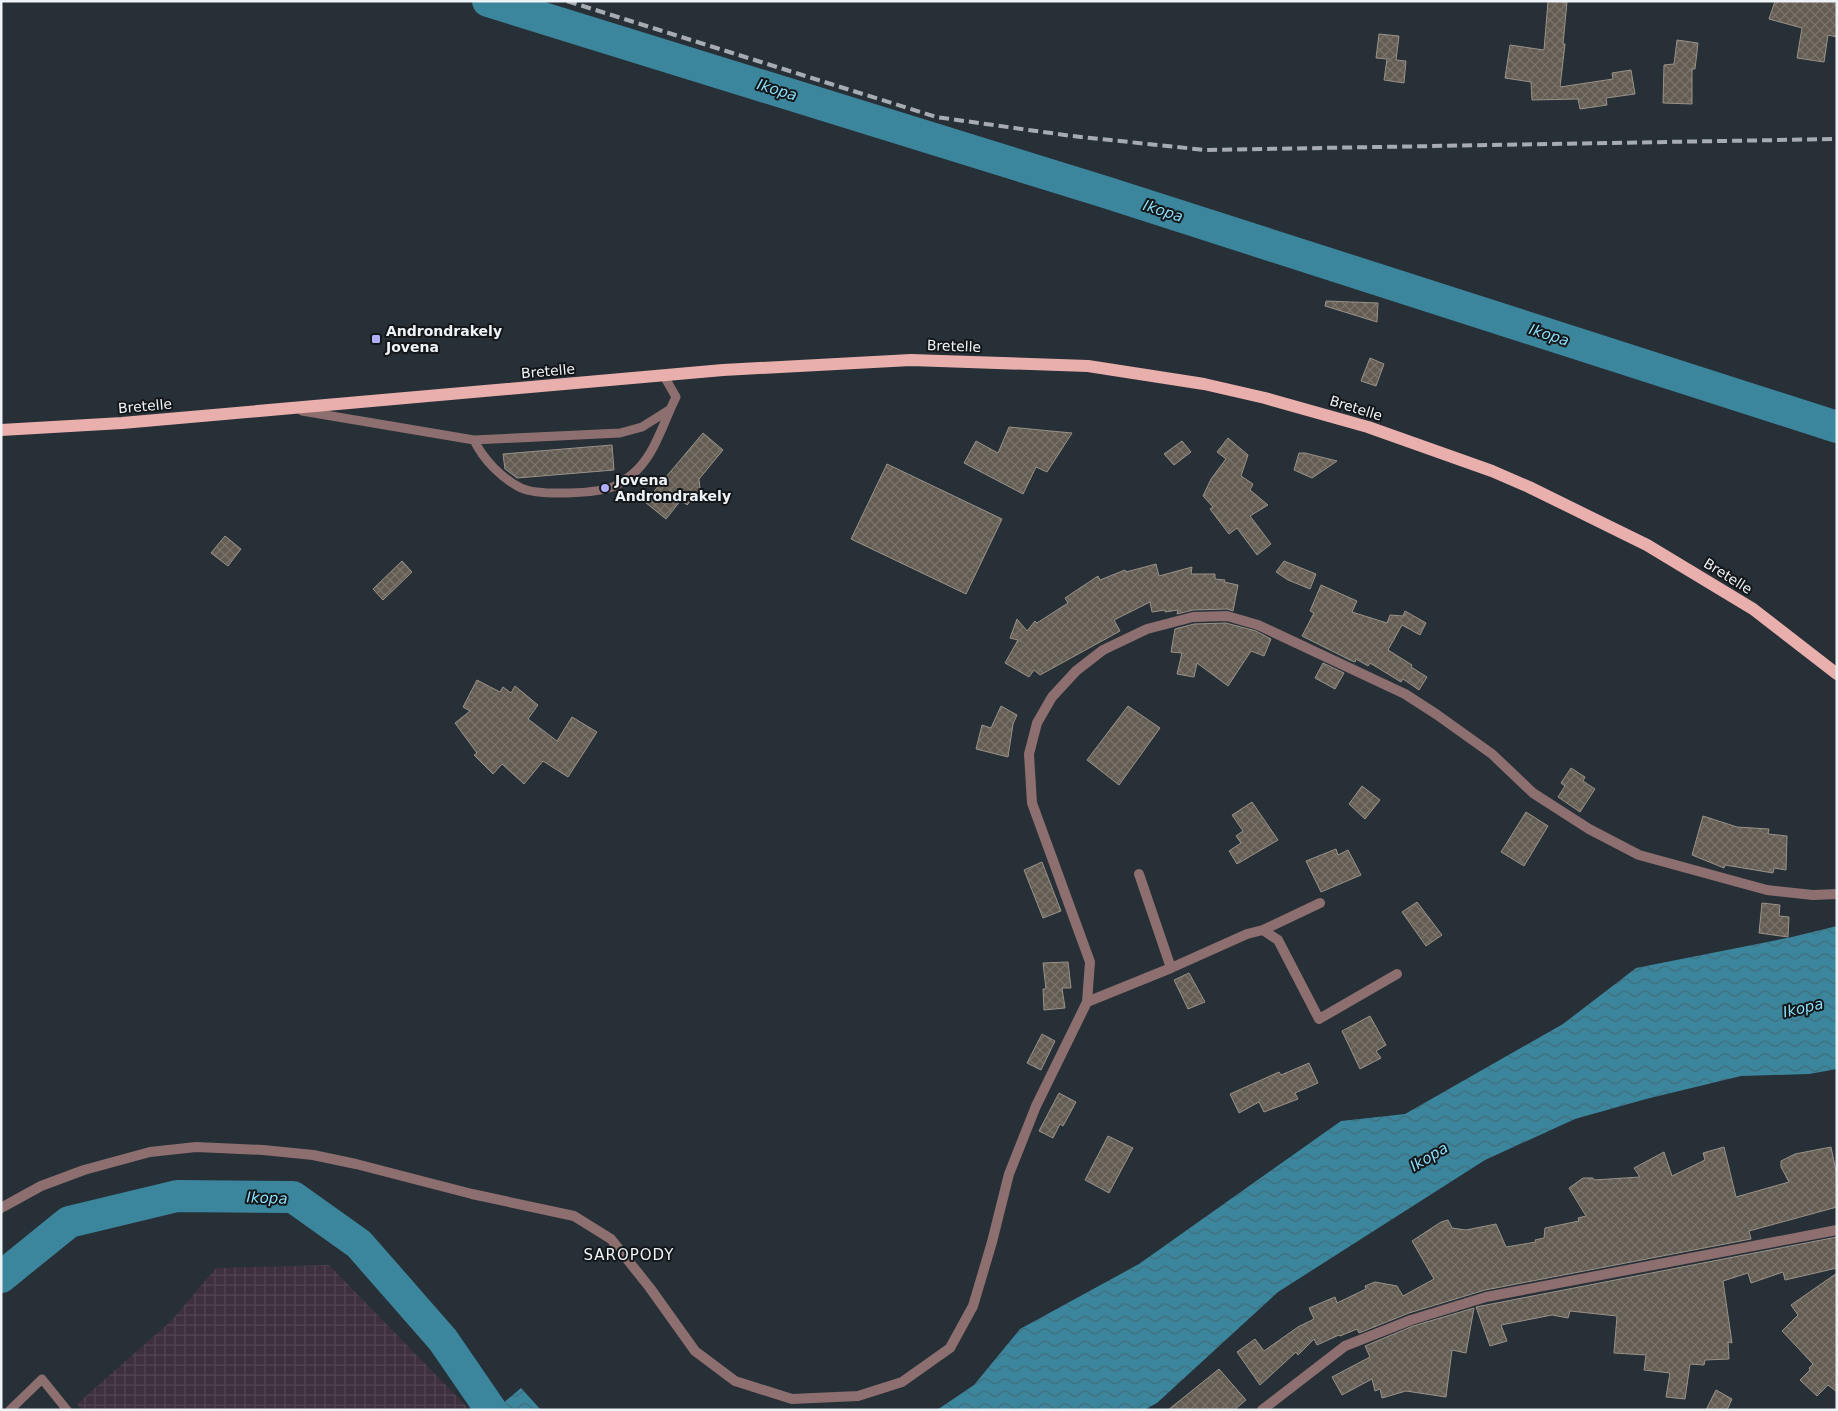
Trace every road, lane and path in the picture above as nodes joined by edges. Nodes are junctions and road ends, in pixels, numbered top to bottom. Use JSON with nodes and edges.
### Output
{"nodes":[{"id":1,"x":664,"y":376,"type":"junction"},
{"id":2,"x":291,"y":409,"type":"junction"},
{"id":3,"x":670,"y":410,"type":"junction"},
{"id":4,"x":1,"y":430,"type":"edge"},
{"id":5,"x":474,"y":440,"type":"junction"},
{"id":6,"x":1837,"y":674,"type":"edge"},
{"id":7,"x":1138,"y":874,"type":"dead end"},
{"id":8,"x":1837,"y":894,"type":"edge"},
{"id":9,"x":1320,"y":904,"type":"dead end"},
{"id":10,"x":1263,"y":930,"type":"junction"},
{"id":11,"x":1171,"y":968,"type":"junction"},
{"id":12,"x":1396,"y":974,"type":"dead end"},
{"id":13,"x":1087,"y":1002,"type":"junction"},
{"id":14,"x":1,"y":1208,"type":"edge"},
{"id":15,"x":1837,"y":1230,"type":"edge"},
{"id":16,"x":10,"y":1410,"type":"edge"},
{"id":17,"x":67,"y":1410,"type":"edge"},
{"id":18,"x":1262,"y":1410,"type":"edge"}],
"edges":[{"from":1,"to":2,"type":"main road","name":"Bretelle"},
{"from":1,"to":3,"type":"lane"},
{"from":1,"to":6,"type":"main road","name":"Bretelle"},
{"from":2,"to":4,"type":"main road","name":"Bretelle"},
{"from":2,"to":5,"type":"lane"},
{"from":3,"to":5,"type":"lane"},
{"from":3,"to":5,"type":"lane"},
{"from":7,"to":11,"type":"street"},
{"from":8,"to":13,"type":"street"},
{"from":9,"to":10,"type":"street"},
{"from":10,"to":11,"type":"street"},
{"from":10,"to":12,"type":"street"},
{"from":11,"to":13,"type":"street"},
{"from":13,"to":14,"type":"street"},
{"from":15,"to":18,"type":"street"},
{"from":16,"to":17,"type":"lane"}]}
